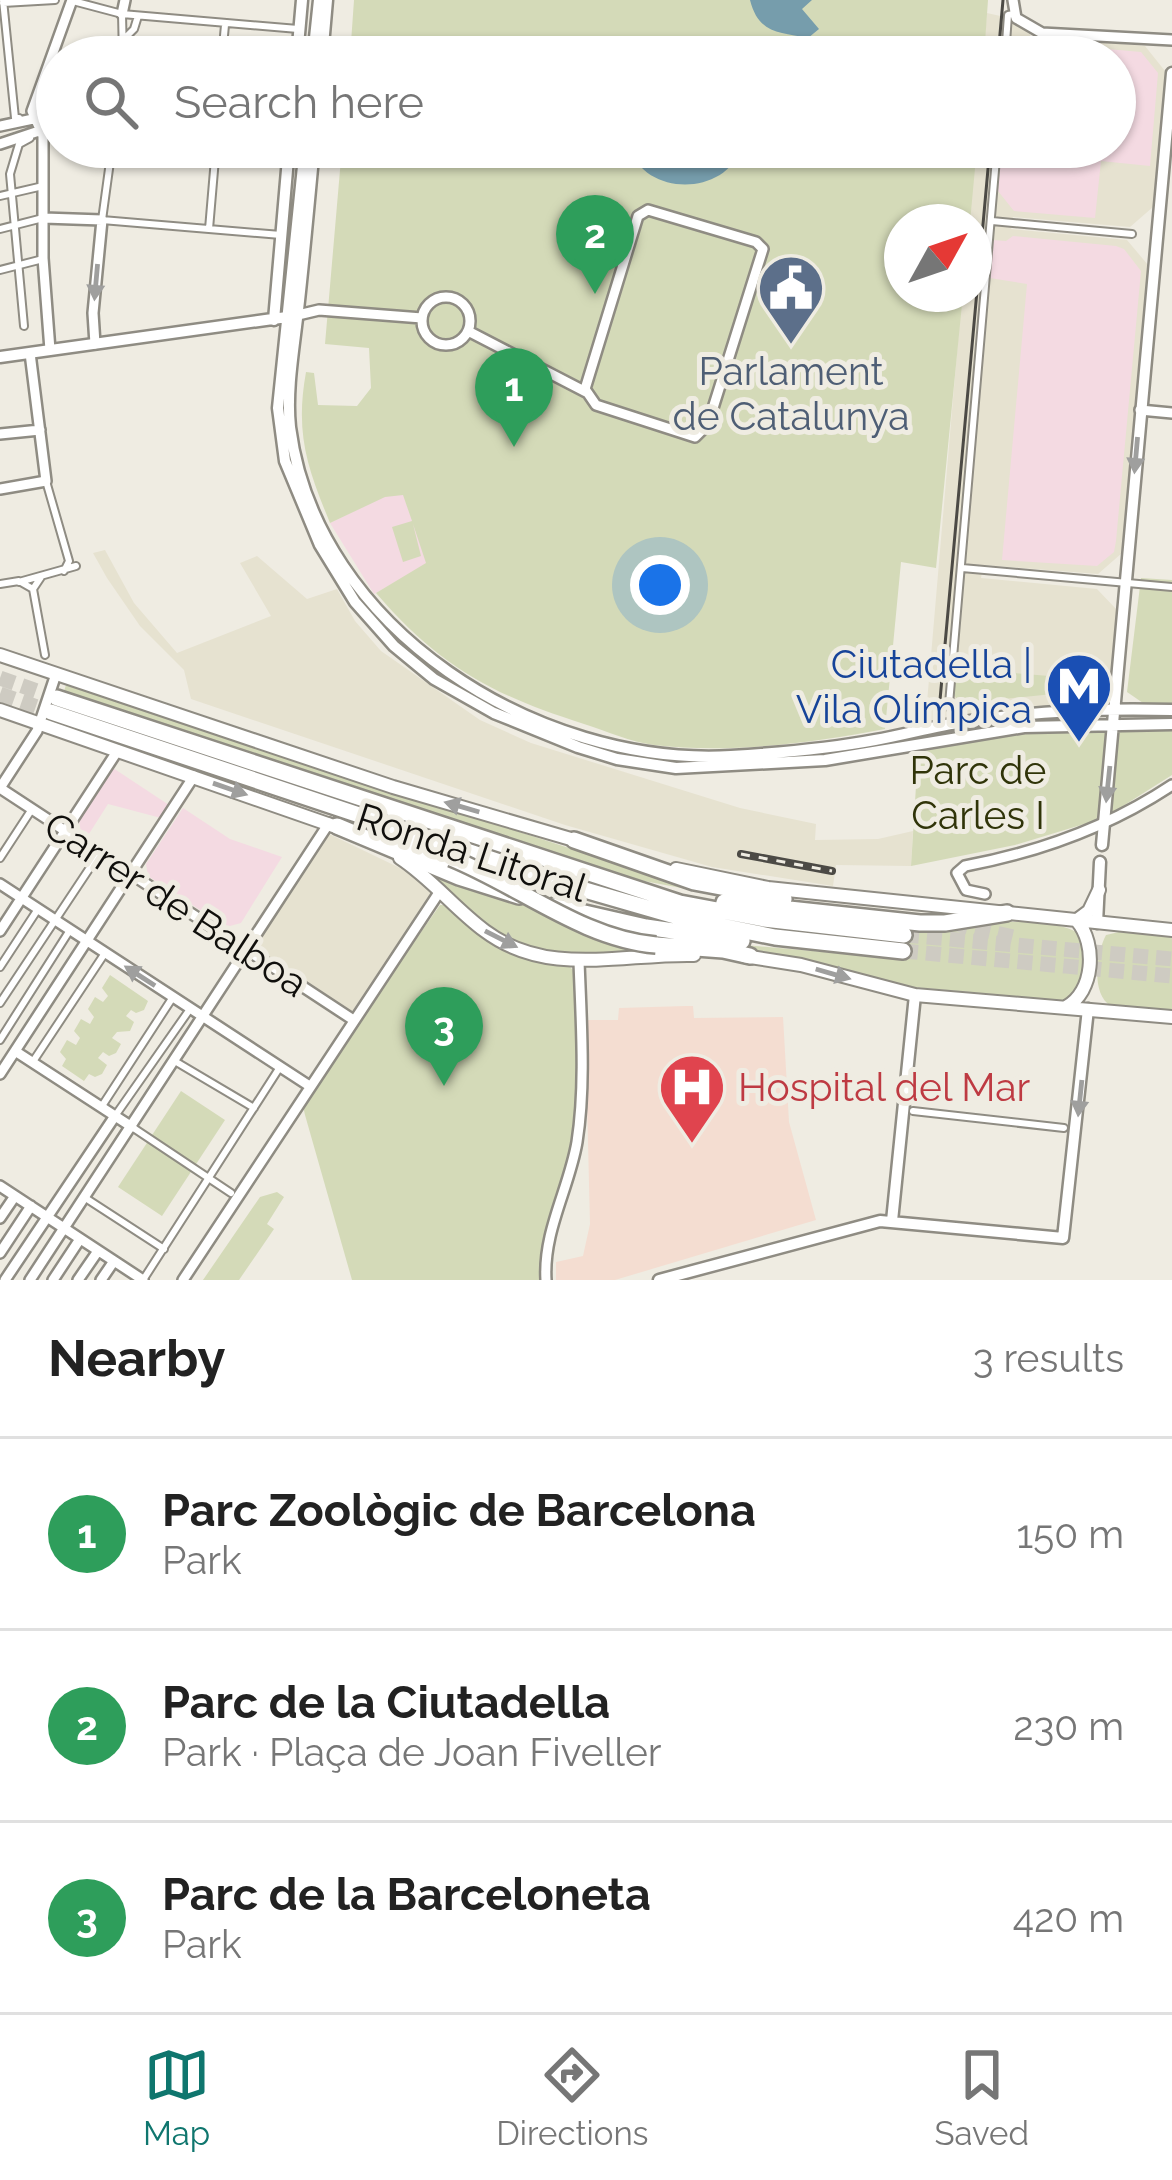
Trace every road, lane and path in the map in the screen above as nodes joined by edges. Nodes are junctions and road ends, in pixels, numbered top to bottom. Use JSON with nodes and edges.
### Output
{"nodes":[{"id":1,"x":56,"y":0,"type":"edge"},
{"id":2,"x":71,"y":0,"type":"edge"},
{"id":3,"x":125,"y":0,"type":"edge"},
{"id":4,"x":302,"y":0,"type":"edge"},
{"id":5,"x":323,"y":0,"type":"edge"},
{"id":6,"x":1013,"y":0,"type":"edge"},
{"id":7,"x":3,"y":2,"type":"edge"},
{"id":8,"x":122,"y":14,"type":"junction"},
{"id":9,"x":138,"y":16,"type":"junction"},
{"id":10,"x":1014,"y":17,"type":"junction"},
{"id":11,"x":225,"y":24,"type":"junction"},
{"id":12,"x":2,"y":26,"type":"edge"},
{"id":13,"x":300,"y":29,"type":"junction"},
{"id":14,"x":315,"y":31,"type":"junction"},
{"id":15,"x":58,"y":36,"type":"edge"},
{"id":16,"x":124,"y":36,"type":"edge"},
{"id":17,"x":128,"y":36,"type":"edge"},
{"id":18,"x":224,"y":36,"type":"edge"},
{"id":19,"x":299,"y":36,"type":"edge"},
{"id":20,"x":315,"y":36,"type":"edge"},
{"id":21,"x":319,"y":36,"type":"edge"},
{"id":22,"x":1010,"y":36,"type":"edge"},
{"id":23,"x":1098,"y":36,"type":"edge"},
{"id":24,"x":1136,"y":38,"type":"edge"},
{"id":25,"x":1172,"y":40,"type":"edge"},
{"id":26,"x":1172,"y":73,"type":"edge"},
{"id":27,"x":11,"y":92,"type":"junction"},
{"id":28,"x":0,"y":93,"type":"edge"},
{"id":29,"x":36,"y":100,"type":"edge"},
{"id":30,"x":0,"y":126,"type":"edge"},
{"id":31,"x":34,"y":127,"type":"junction"},
{"id":32,"x":36,"y":140,"type":"edge"},
{"id":33,"x":0,"y":145,"type":"edge"},
{"id":34,"x":40,"y":168,"type":"edge"},
{"id":35,"x":109,"y":168,"type":"edge"},
{"id":36,"x":214,"y":168,"type":"edge"},
{"id":37,"x":287,"y":168,"type":"edge"},
{"id":38,"x":307,"y":168,"type":"edge"},
{"id":39,"x":307,"y":168,"type":"edge"},
{"id":40,"x":996,"y":168,"type":"edge"},
{"id":41,"x":43,"y":186,"type":"junction"},
{"id":42,"x":11,"y":192,"type":"junction"},
{"id":43,"x":0,"y":196,"type":"edge"},
{"id":44,"x":992,"y":210,"type":"edge"},
{"id":45,"x":44,"y":218,"type":"junction"},
{"id":46,"x":102,"y":220,"type":"junction"},
{"id":47,"x":992,"y":221,"type":"edge"},
{"id":48,"x":14,"y":225,"type":"junction"},
{"id":49,"x":0,"y":229,"type":"edge"},
{"id":50,"x":209,"y":229,"type":"junction"},
{"id":51,"x":1132,"y":234,"type":"dead end"},
{"id":52,"x":281,"y":235,"type":"junction"},
{"id":53,"x":1158,"y":236,"type":"junction"},
{"id":54,"x":1172,"y":237,"type":"edge"},
{"id":55,"x":43,"y":258,"type":"junction"},
{"id":56,"x":19,"y":265,"type":"junction"},
{"id":57,"x":0,"y":269,"type":"edge"},
{"id":58,"x":983,"y":312,"type":"edge"},
{"id":59,"x":293,"y":316,"type":"junction"},
{"id":60,"x":422,"y":318,"type":"junction"},
{"id":61,"x":274,"y":320,"type":"junction"},
{"id":62,"x":25,"y":326,"type":"dead end"},
{"id":63,"x":468,"y":331,"type":"junction"},
{"id":64,"x":95,"y":344,"type":"junction"},
{"id":65,"x":50,"y":350,"type":"junction"},
{"id":66,"x":30,"y":352,"type":"junction"},
{"id":67,"x":0,"y":357,"type":"edge"},
{"id":68,"x":586,"y":392,"type":"junction"},
{"id":69,"x":1140,"y":410,"type":"junction"},
{"id":70,"x":1172,"y":413,"type":"edge"},
{"id":71,"x":40,"y":430,"type":"junction"},
{"id":72,"x":0,"y":434,"type":"edge"},
{"id":73,"x":46,"y":481,"type":"junction"},
{"id":74,"x":0,"y":487,"type":"edge"},
{"id":75,"x":962,"y":568,"type":"junction"},
{"id":76,"x":41,"y":577,"type":"junction"},
{"id":77,"x":19,"y":582,"type":"junction"},
{"id":78,"x":1125,"y":582,"type":"junction"},
{"id":79,"x":0,"y":584,"type":"edge"},
{"id":80,"x":1172,"y":587,"type":"edge"},
{"id":81,"x":33,"y":589,"type":"junction"},
{"id":82,"x":0,"y":656,"type":"edge"},
{"id":83,"x":45,"y":656,"type":"dead end"},
{"id":84,"x":56,"y":674,"type":"junction"},
{"id":85,"x":1116,"y":709,"type":"junction"},
{"id":86,"x":0,"y":710,"type":"edge"},
{"id":87,"x":1172,"y":710,"type":"edge"},
{"id":88,"x":49,"y":711,"type":"junction"},
{"id":89,"x":953,"y":714,"type":"dead end"},
{"id":90,"x":1114,"y":723,"type":"junction"},
{"id":91,"x":1172,"y":724,"type":"edge"},
{"id":92,"x":118,"y":750,"type":"junction"},
{"id":93,"x":194,"y":776,"type":"junction"},
{"id":94,"x":1172,"y":785,"type":"edge"},
{"id":95,"x":0,"y":788,"type":"edge"},
{"id":96,"x":333,"y":806,"type":"junction"},
{"id":97,"x":32,"y":809,"type":"junction"},
{"id":98,"x":1104,"y":824,"type":"junction"},
{"id":99,"x":333,"y":825,"type":"junction"},
{"id":100,"x":64,"y":831,"type":"junction"},
{"id":101,"x":574,"y":840,"type":"junction"},
{"id":102,"x":1102,"y":845,"type":"dead end"},
{"id":103,"x":99,"y":854,"type":"junction"},
{"id":104,"x":0,"y":859,"type":"edge"},
{"id":105,"x":546,"y":859,"type":"junction"},
{"id":106,"x":1100,"y":862,"type":"dead end"},
{"id":107,"x":131,"y":875,"type":"junction"},
{"id":108,"x":2,"y":889,"type":"edge"},
{"id":109,"x":1099,"y":890,"type":"junction"},
{"id":110,"x":440,"y":891,"type":"junction"},
{"id":111,"x":985,"y":894,"type":"dead end"},
{"id":112,"x":22,"y":898,"type":"junction"},
{"id":113,"x":38,"y":909,"type":"junction"},
{"id":114,"x":1007,"y":913,"type":"junction"},
{"id":115,"x":907,"y":914,"type":"tunnel mouth"},
{"id":116,"x":54,"y":920,"type":"junction"},
{"id":117,"x":1076,"y":920,"type":"junction"},
{"id":118,"x":1097,"y":922,"type":"junction"},
{"id":119,"x":70,"y":930,"type":"junction"},
{"id":120,"x":1172,"y":930,"type":"edge"},
{"id":121,"x":0,"y":931,"type":"edge"},
{"id":122,"x":87,"y":941,"type":"junction"},
{"id":123,"x":843,"y":944,"type":"junction"},
{"id":124,"x":246,"y":949,"type":"junction"},
{"id":125,"x":105,"y":953,"type":"junction"},
{"id":126,"x":751,"y":956,"type":"junction"},
{"id":127,"x":579,"y":962,"type":"junction"},
{"id":128,"x":0,"y":968,"type":"edge"},
{"id":129,"x":915,"y":995,"type":"junction"},
{"id":130,"x":173,"y":998,"type":"junction"},
{"id":131,"x":0,"y":1003,"type":"edge"},
{"id":132,"x":1066,"y":1007,"type":"junction"},
{"id":133,"x":190,"y":1009,"type":"junction"},
{"id":134,"x":1088,"y":1010,"type":"junction"},
{"id":135,"x":203,"y":1017,"type":"junction"},
{"id":136,"x":1172,"y":1017,"type":"edge"},
{"id":137,"x":352,"y":1019,"type":"junction"},
{"id":138,"x":0,"y":1041,"type":"edge"},
{"id":139,"x":15,"y":1052,"type":"junction"},
{"id":140,"x":32,"y":1063,"type":"junction"},
{"id":141,"x":178,"y":1063,"type":"dead end"},
{"id":142,"x":280,"y":1067,"type":"junction"},
{"id":143,"x":0,"y":1074,"type":"edge"},
{"id":144,"x":308,"y":1085,"type":"junction"},
{"id":145,"x":102,"y":1106,"type":"junction"},
{"id":146,"x":254,"y":1108,"type":"junction"},
{"id":147,"x":913,"y":1112,"type":"dead end"},
{"id":148,"x":115,"y":1116,"type":"junction"},
{"id":149,"x":133,"y":1128,"type":"junction"},
{"id":150,"x":1064,"y":1128,"type":"dead end"},
{"id":151,"x":209,"y":1179,"type":"junction"},
{"id":152,"x":0,"y":1186,"type":"edge"},
{"id":153,"x":231,"y":1192,"type":"dead end"},
{"id":154,"x":15,"y":1196,"type":"junction"},
{"id":155,"x":88,"y":1199,"type":"dead end"},
{"id":156,"x":31,"y":1206,"type":"junction"},
{"id":157,"x":47,"y":1217,"type":"junction"},
{"id":158,"x":0,"y":1218,"type":"edge"},
{"id":159,"x":892,"y":1221,"type":"junction"},
{"id":160,"x":64,"y":1228,"type":"junction"},
{"id":161,"x":80,"y":1239,"type":"junction"},
{"id":162,"x":164,"y":1249,"type":"junction"},
{"id":163,"x":98,"y":1251,"type":"junction"},
{"id":164,"x":0,"y":1253,"type":"edge"},
{"id":165,"x":114,"y":1261,"type":"junction"},
{"id":166,"x":127,"y":1276,"type":"edge"},
{"id":167,"x":5,"y":1280,"type":"edge"},
{"id":168,"x":30,"y":1280,"type":"edge"},
{"id":169,"x":53,"y":1280,"type":"edge"},
{"id":170,"x":78,"y":1280,"type":"edge"},
{"id":171,"x":101,"y":1280,"type":"edge"},
{"id":172,"x":143,"y":1280,"type":"edge"},
{"id":173,"x":183,"y":1280,"type":"edge"},
{"id":174,"x":546,"y":1280,"type":"edge"},
{"id":175,"x":659,"y":1280,"type":"edge"}],
"edges":[{"from":1,"to":7,"type":"street"},
{"from":2,"to":8,"type":"street"},
{"from":2,"to":15,"type":"street"},
{"from":3,"to":8,"type":"street"},
{"from":4,"to":13,"type":"street"},
{"from":5,"to":14,"type":"street"},
{"from":5,"to":21,"type":"street"},
{"from":6,"to":10,"type":"street"},
{"from":7,"to":12,"type":"street"},
{"from":8,"to":9,"type":"street"},
{"from":8,"to":16,"type":"street"},
{"from":9,"to":11,"type":"street"},
{"from":9,"to":17,"type":"street"},
{"from":10,"to":22,"type":"street"},
{"from":10,"to":23,"type":"street"},
{"from":11,"to":13,"type":"street"},
{"from":11,"to":18,"type":"street"},
{"from":12,"to":27,"type":"street"},
{"from":13,"to":14,"type":"street"},
{"from":13,"to":19,"type":"street"},
{"from":14,"to":20,"type":"street"},
{"from":24,"to":25,"type":"street"},
{"from":26,"to":53,"type":"street"},
{"from":27,"to":28,"type":"street"},
{"from":27,"to":31,"type":"street"},
{"from":29,"to":31,"type":"street"},
{"from":30,"to":31,"type":"street"},
{"from":31,"to":32,"type":"street"},
{"from":31,"to":33,"type":"street"},
{"from":31,"to":42,"type":"street"},
{"from":34,"to":41,"type":"street"},
{"from":35,"to":46,"type":"street"},
{"from":36,"to":50,"type":"street"},
{"from":37,"to":52,"type":"street"},
{"from":38,"to":59,"type":"street"},
{"from":39,"to":59,"type":"street"},
{"from":40,"to":44,"type":"street"},
{"from":41,"to":42,"type":"street"},
{"from":41,"to":45,"type":"street"},
{"from":42,"to":43,"type":"street"},
{"from":42,"to":48,"type":"street"},
{"from":45,"to":46,"type":"street"},
{"from":45,"to":48,"type":"street"},
{"from":45,"to":55,"type":"street"},
{"from":46,"to":50,"type":"street"},
{"from":46,"to":64,"type":"street","one_way":true},
{"from":47,"to":51,"type":"street"},
{"from":48,"to":49,"type":"street"},
{"from":48,"to":56,"type":"street"},
{"from":50,"to":52,"type":"street"},
{"from":52,"to":61,"type":"street"},
{"from":53,"to":54,"type":"street"},
{"from":53,"to":69,"type":"street"},
{"from":55,"to":56,"type":"street"},
{"from":55,"to":65,"type":"street"},
{"from":56,"to":57,"type":"street"},
{"from":56,"to":62,"type":"street"},
{"from":58,"to":75,"type":"street"},
{"from":59,"to":60,"type":"street"},
{"from":59,"to":61,"type":"street"},
{"from":59,"to":85,"type":"street"},
{"from":59,"to":90,"type":"street"},
{"from":60,"to":63,"type":"street"},
{"from":60,"to":63,"type":"street"},
{"from":61,"to":64,"type":"street"},
{"from":63,"to":68,"type":"street"},
{"from":64,"to":65,"type":"street"},
{"from":65,"to":66,"type":"street"},
{"from":66,"to":67,"type":"street"},
{"from":66,"to":71,"type":"street"},
{"from":68,"to":68,"type":"street"},
{"from":69,"to":70,"type":"street"},
{"from":69,"to":78,"type":"street","one_way":true},
{"from":71,"to":72,"type":"street"},
{"from":71,"to":73,"type":"street"},
{"from":73,"to":74,"type":"street"},
{"from":73,"to":76,"type":"street"},
{"from":75,"to":78,"type":"street"},
{"from":75,"to":89,"type":"street"},
{"from":76,"to":77,"type":"street"},
{"from":76,"to":81,"type":"street"},
{"from":77,"to":79,"type":"street"},
{"from":77,"to":81,"type":"street"},
{"from":78,"to":80,"type":"street"},
{"from":78,"to":85,"type":"street"},
{"from":81,"to":83,"type":"street"},
{"from":82,"to":84,"type":"main road"},
{"from":84,"to":88,"type":"street"},
{"from":101,"to":84,"type":"main road","one_way":true},
{"from":85,"to":87,"type":"street"},
{"from":85,"to":90,"type":"street"},
{"from":86,"to":88,"type":"main road"},
{"from":88,"to":92,"type":"main road"},
{"from":88,"to":95,"type":"street"},
{"from":88,"to":96,"type":"highway","name":"Ronda Litoral"},
{"from":88,"to":105,"type":"highway","name":"Ronda Litoral"},
{"from":90,"to":91,"type":"street"},
{"from":90,"to":98,"type":"street","one_way":true},
{"from":92,"to":93,"type":"main road"},
{"from":92,"to":100,"type":"street"},
{"from":93,"to":99,"type":"main road","one_way":true},
{"from":93,"to":107,"type":"street"},
{"from":94,"to":98,"type":"street"},
{"from":95,"to":97,"type":"street","name":"Carrer de Balboa"},
{"from":96,"to":123,"type":"highway","name":"Ronda Litoral"},
{"from":96,"to":126,"type":"highway","bridge":true},
{"from":97,"to":100,"type":"street","name":"Carrer de Balboa"},
{"from":97,"to":104,"type":"street"},
{"from":98,"to":102,"type":"street"},
{"from":98,"to":111,"type":"street"},
{"from":99,"to":110,"type":"main road"},
{"from":99,"to":123,"type":"highway"},
{"from":99,"to":124,"type":"street"},
{"from":100,"to":103,"type":"street","name":"Carrer de Balboa"},
{"from":100,"to":112,"type":"street"},
{"from":101,"to":114,"type":"main road"},
{"from":101,"to":115,"type":"highway"},
{"from":103,"to":107,"type":"street","name":"Carrer de Balboa"},
{"from":103,"to":116,"type":"street"},
{"from":105,"to":114,"type":"highway"},
{"from":105,"to":123,"type":"highway","name":"Ronda Litoral"},
{"from":106,"to":109,"type":"street"},
{"from":107,"to":122,"type":"street"},
{"from":107,"to":124,"type":"street","name":"Carrer de Balboa"},
{"from":108,"to":112,"type":"street"},
{"from":109,"to":117,"type":"main road"},
{"from":109,"to":118,"type":"street"},
{"from":110,"to":127,"type":"main road","one_way":true},
{"from":110,"to":137,"type":"street"},
{"from":112,"to":113,"type":"street"},
{"from":112,"to":121,"type":"street"},
{"from":113,"to":116,"type":"street"},
{"from":113,"to":128,"type":"street"},
{"from":114,"to":117,"type":"main road"},
{"from":116,"to":119,"type":"street"},
{"from":116,"to":131,"type":"street"},
{"from":117,"to":118,"type":"main road"},
{"from":117,"to":132,"type":"main road"},
{"from":118,"to":120,"type":"main road"},
{"from":118,"to":134,"type":"main road"},
{"from":119,"to":122,"type":"street"},
{"from":119,"to":138,"type":"street"},
{"from":122,"to":125,"type":"street"},
{"from":122,"to":139,"type":"street"},
{"from":124,"to":135,"type":"street"},
{"from":124,"to":137,"type":"street","name":"Carrer de Balboa"},
{"from":130,"to":125,"type":"street","one_way":true},
{"from":125,"to":140,"type":"street"},
{"from":126,"to":127,"type":"main road"},
{"from":126,"to":129,"type":"main road","one_way":true},
{"from":127,"to":174,"type":"street"},
{"from":129,"to":132,"type":"main road"},
{"from":129,"to":159,"type":"street"},
{"from":130,"to":133,"type":"street"},
{"from":130,"to":145,"type":"street"},
{"from":132,"to":134,"type":"main road"},
{"from":133,"to":135,"type":"street"},
{"from":133,"to":148,"type":"street"},
{"from":134,"to":136,"type":"main road"},
{"from":134,"to":159,"type":"street","one_way":true},
{"from":135,"to":142,"type":"street"},
{"from":135,"to":149,"type":"street"},
{"from":137,"to":144,"type":"street"},
{"from":138,"to":139,"type":"street"},
{"from":139,"to":140,"type":"street"},
{"from":139,"to":143,"type":"street"},
{"from":140,"to":145,"type":"street"},
{"from":141,"to":146,"type":"street"},
{"from":142,"to":144,"type":"street"},
{"from":142,"to":146,"type":"street"},
{"from":144,"to":173,"type":"street"},
{"from":145,"to":148,"type":"street"},
{"from":146,"to":151,"type":"street"},
{"from":147,"to":150,"type":"street"},
{"from":148,"to":149,"type":"street"},
{"from":148,"to":157,"type":"street"},
{"from":149,"to":151,"type":"street"},
{"from":149,"to":160,"type":"street"},
{"from":151,"to":153,"type":"street"},
{"from":151,"to":162,"type":"street"},
{"from":152,"to":154,"type":"street"},
{"from":154,"to":156,"type":"street"},
{"from":154,"to":158,"type":"street"},
{"from":155,"to":162,"type":"street"},
{"from":156,"to":157,"type":"street"},
{"from":156,"to":164,"type":"street"},
{"from":157,"to":160,"type":"street"},
{"from":157,"to":167,"type":"street"},
{"from":159,"to":175,"type":"street"},
{"from":160,"to":161,"type":"street"},
{"from":160,"to":168,"type":"street"},
{"from":161,"to":163,"type":"street"},
{"from":161,"to":169,"type":"street"},
{"from":162,"to":172,"type":"street"},
{"from":163,"to":165,"type":"street"},
{"from":163,"to":170,"type":"street"},
{"from":165,"to":166,"type":"street"},
{"from":165,"to":171,"type":"street"},
{"from":166,"to":172,"type":"street"}]}
